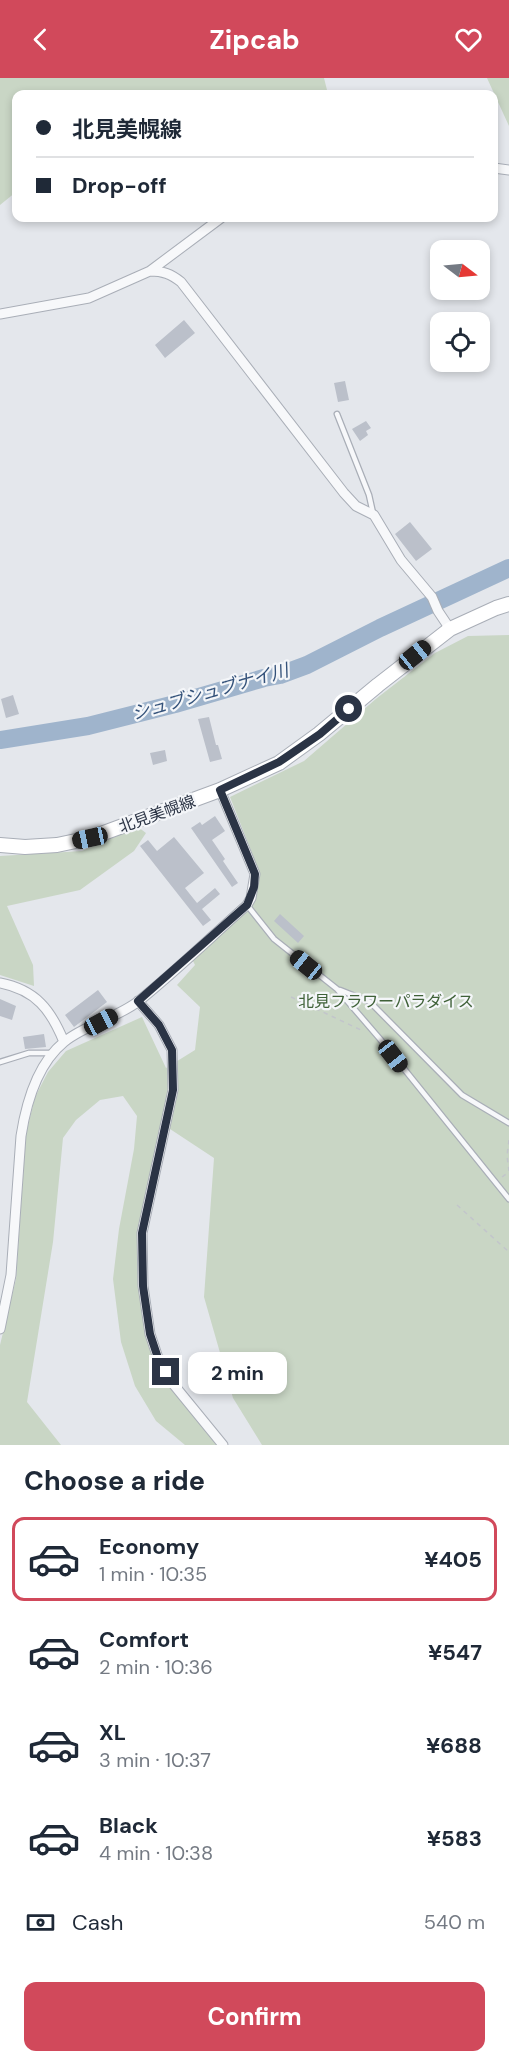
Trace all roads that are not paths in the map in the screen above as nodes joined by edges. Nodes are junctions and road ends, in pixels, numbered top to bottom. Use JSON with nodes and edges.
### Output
{"nodes":[{"id":1,"x":216,"y":222,"type":"edge"},
{"id":2,"x":150,"y":271,"type":"junction"},
{"id":3,"x":0,"y":314,"type":"edge"},
{"id":4,"x":337,"y":414,"type":"dead end"},
{"id":5,"x":374,"y":515,"type":"junction"},
{"id":6,"x":509,"y":604,"type":"edge"},
{"id":7,"x":450,"y":629,"type":"junction"},
{"id":8,"x":220,"y":790,"type":"junction"},
{"id":9,"x":0,"y":845,"type":"edge"},
{"id":10,"x":247,"y":905,"type":"junction"},
{"id":11,"x":0,"y":983,"type":"edge"},
{"id":12,"x":337,"y":989,"type":"junction"},
{"id":13,"x":138,"y":1001,"type":"junction"},
{"id":14,"x":64,"y":1042,"type":"junction"},
{"id":15,"x":54,"y":1053,"type":"junction"},
{"id":16,"x":0,"y":1062,"type":"edge"},
{"id":17,"x":509,"y":1123,"type":"edge"},
{"id":18,"x":509,"y":1198,"type":"edge"},
{"id":19,"x":0,"y":1329,"type":"edge"},
{"id":20,"x":223,"y":1445,"type":"edge"}],
"edges":[{"from":1,"to":2,"type":"street"},
{"from":2,"to":3,"type":"street"},
{"from":2,"to":5,"type":"street"},
{"from":4,"to":5,"type":"lane"},
{"from":5,"to":7,"type":"street"},
{"from":6,"to":7,"type":"main road","name":"北見美幌線"},
{"from":7,"to":8,"type":"main road","name":"北見美幌線"},
{"from":8,"to":9,"type":"main road","name":"北見美幌線"},
{"from":8,"to":10,"type":"street"},
{"from":10,"to":12,"type":"lane"},
{"from":10,"to":13,"type":"street"},
{"from":11,"to":14,"type":"street"},
{"from":12,"to":17,"type":"lane"},
{"from":12,"to":18,"type":"lane"},
{"from":13,"to":14,"type":"street"},
{"from":13,"to":20,"type":"street"},
{"from":14,"to":15,"type":"street"},
{"from":15,"to":16,"type":"lane"},
{"from":15,"to":19,"type":"street"}]}
